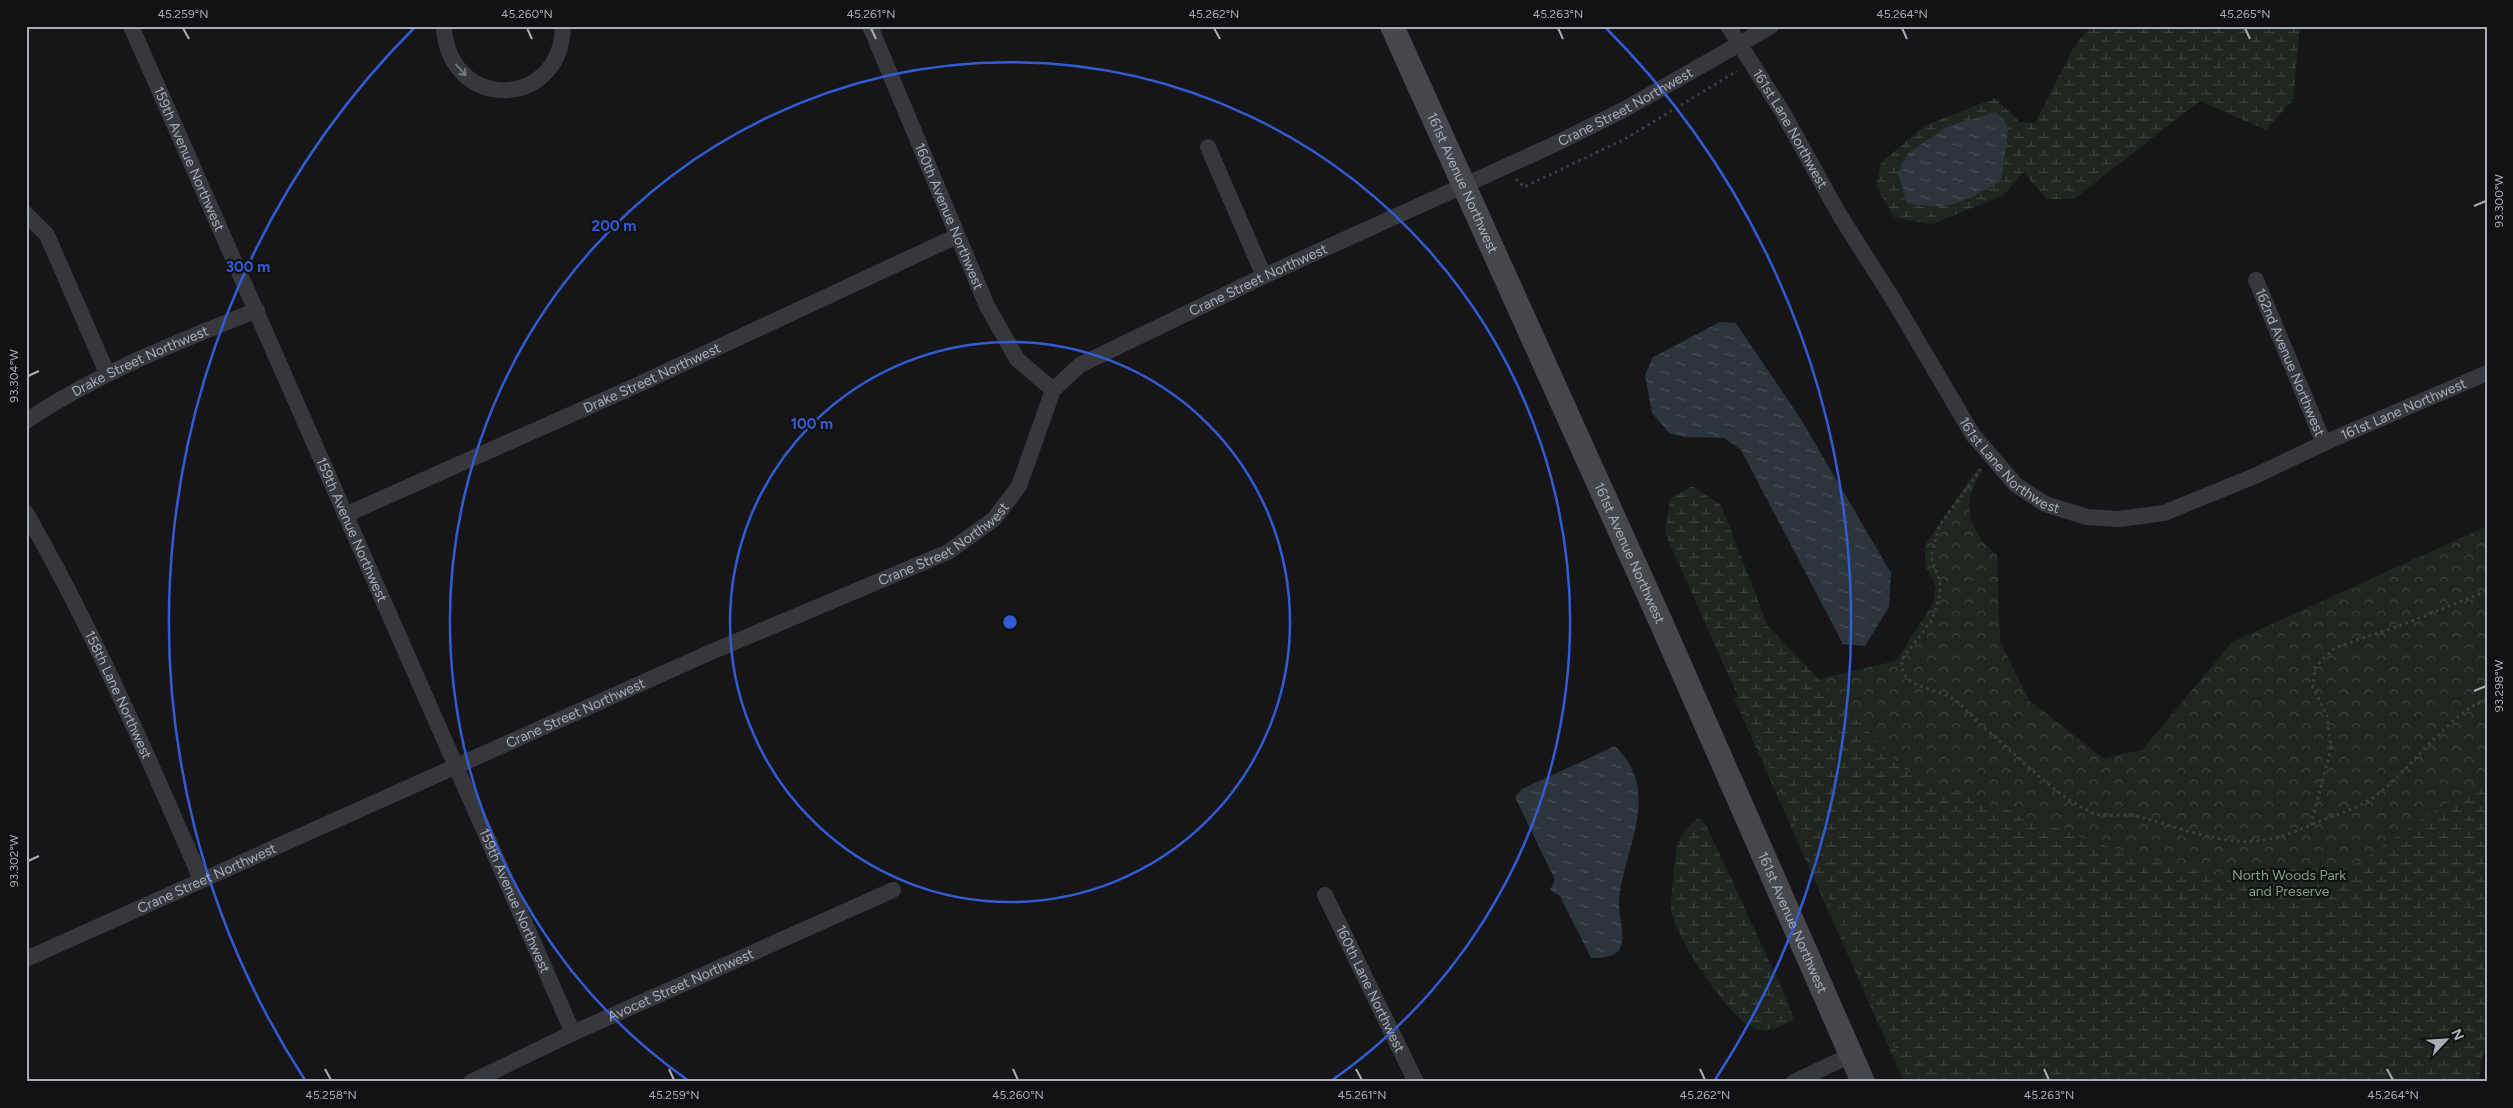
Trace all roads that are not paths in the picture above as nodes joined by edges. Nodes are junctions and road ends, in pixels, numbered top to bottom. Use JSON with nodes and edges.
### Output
{"nodes":[{"id":1,"x":131,"y":26,"type":"edge"},
{"id":2,"x":444,"y":26,"type":"edge"},
{"id":3,"x":563,"y":26,"type":"edge"},
{"id":4,"x":870,"y":26,"type":"edge"},
{"id":5,"x":1392,"y":26,"type":"edge"},
{"id":6,"x":1728,"y":26,"type":"edge"},
{"id":7,"x":1770,"y":26,"type":"edge"},
{"id":8,"x":1739,"y":44,"type":"junction"},
{"id":9,"x":1208,"y":147,"type":"dead end"},
{"id":10,"x":1464,"y":186,"type":"junction"},
{"id":11,"x":26,"y":214,"type":"edge"},
{"id":12,"x":957,"y":236,"type":"junction"},
{"id":13,"x":1264,"y":276,"type":"junction"},
{"id":14,"x":2256,"y":280,"type":"dead end"},
{"id":15,"x":257,"y":310,"type":"junction"},
{"id":16,"x":107,"y":373,"type":"junction"},
{"id":17,"x":2487,"y":373,"type":"edge"},
{"id":18,"x":1053,"y":390,"type":"junction"},
{"id":19,"x":26,"y":421,"type":"edge"},
{"id":20,"x":2324,"y":443,"type":"junction"},
{"id":21,"x":26,"y":513,"type":"edge"},
{"id":22,"x":345,"y":514,"type":"junction"},
{"id":23,"x":455,"y":766,"type":"junction"},
{"id":24,"x":202,"y":880,"type":"junction"},
{"id":25,"x":893,"y":890,"type":"dead end"},
{"id":26,"x":1325,"y":895,"type":"dead end"},
{"id":27,"x":26,"y":959,"type":"edge"},
{"id":28,"x":573,"y":1033,"type":"junction"},
{"id":29,"x":1851,"y":1055,"type":"junction"},
{"id":30,"x":471,"y":1082,"type":"edge"},
{"id":31,"x":1416,"y":1082,"type":"edge"},
{"id":32,"x":1794,"y":1082,"type":"edge"},
{"id":33,"x":1863,"y":1082,"type":"edge"}],
"edges":[{"from":1,"to":15,"type":"street","name":"159th Avenue Northwest"},
{"from":2,"to":3,"type":"street","one_way":true},
{"from":4,"to":12,"type":"street","name":"160th Avenue Northwest"},
{"from":5,"to":10,"type":"main road","name":"161st Avenue Northwest"},
{"from":6,"to":8,"type":"street","name":"161st Lane Northwest"},
{"from":7,"to":8,"type":"street","name":"Crane Street Northwest"},
{"from":8,"to":10,"type":"street","name":"Crane Street Northwest"},
{"from":8,"to":20,"type":"street","name":"161st Lane Northwest"},
{"from":9,"to":13,"type":"street"},
{"from":10,"to":13,"type":"street","name":"Crane Street Northwest"},
{"from":10,"to":29,"type":"main road","name":"161st Avenue Northwest"},
{"from":11,"to":16,"type":"street"},
{"from":12,"to":18,"type":"street","name":"160th Avenue Northwest"},
{"from":12,"to":22,"type":"street","name":"Drake Street Northwest"},
{"from":13,"to":18,"type":"street","name":"Crane Street Northwest"},
{"from":14,"to":20,"type":"street","name":"162nd Avenue Northwest"},
{"from":15,"to":16,"type":"street","name":"Drake Street Northwest"},
{"from":15,"to":22,"type":"street","name":"159th Avenue Northwest"},
{"from":16,"to":19,"type":"street","name":"Drake Street Northwest"},
{"from":17,"to":20,"type":"street","name":"161st Lane Northwest"},
{"from":18,"to":23,"type":"street","name":"Crane Street Northwest"},
{"from":21,"to":24,"type":"street","name":"158th Lane Northwest"},
{"from":22,"to":23,"type":"street","name":"159th Avenue Northwest"},
{"from":23,"to":24,"type":"street","name":"Crane Street Northwest"},
{"from":23,"to":28,"type":"street","name":"159th Avenue Northwest"},
{"from":24,"to":27,"type":"street","name":"Crane Street Northwest"},
{"from":25,"to":28,"type":"street","name":"Avocet Street Northwest"},
{"from":26,"to":31,"type":"street","name":"160th Lane Northwest"},
{"from":28,"to":30,"type":"street","name":"Avocet Street Northwest"},
{"from":29,"to":32,"type":"street"},
{"from":29,"to":33,"type":"main road","name":"161st Avenue Northwest"}]}
